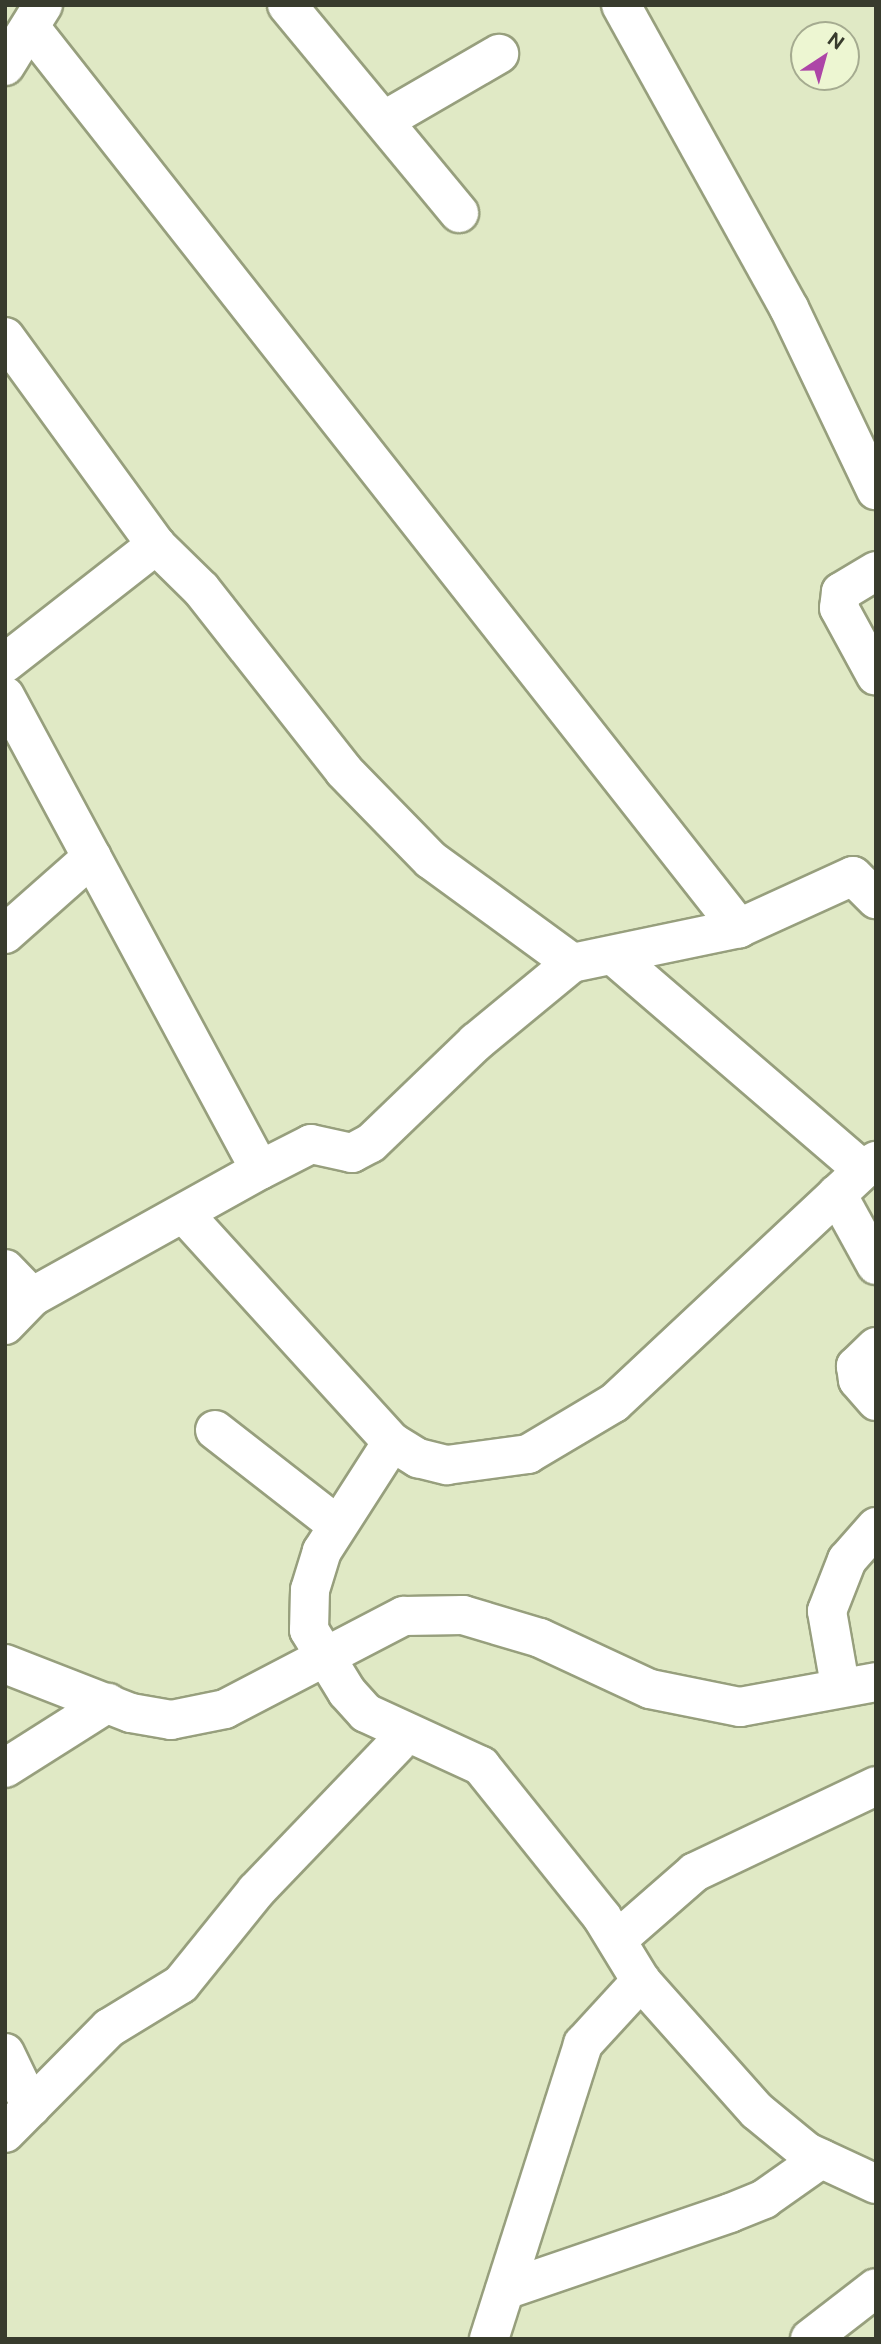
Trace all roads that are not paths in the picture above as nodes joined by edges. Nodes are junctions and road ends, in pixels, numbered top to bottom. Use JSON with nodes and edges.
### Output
{"nodes":[{"id":1,"x":287,"y":5,"type":"edge"},
{"id":2,"x":621,"y":5,"type":"edge"},
{"id":3,"x":36,"y":16,"type":"edge"},
{"id":4,"x":499,"y":54,"type":"dead end"},
{"id":5,"x":5,"y":66,"type":"edge"},
{"id":6,"x":385,"y":120,"type":"junction"},
{"id":7,"x":459,"y":213,"type":"dead end"},
{"id":8,"x":5,"y":337,"type":"edge"},
{"id":9,"x":876,"y":490,"type":"edge"},
{"id":10,"x":156,"y":545,"type":"junction"},
{"id":11,"x":876,"y":571,"type":"edge"},
{"id":12,"x":5,"y":663,"type":"edge"},
{"id":13,"x":876,"y":676,"type":"edge"},
{"id":14,"x":5,"y":696,"type":"edge"},
{"id":15,"x":92,"y":857,"type":"junction"},
{"id":16,"x":868,"y":879,"type":"edge"},
{"id":17,"x":739,"y":928,"type":"junction"},
{"id":18,"x":5,"y":934,"type":"edge"},
{"id":19,"x":614,"y":956,"type":"junction"},
{"id":20,"x":572,"y":963,"type":"junction"},
{"id":21,"x":260,"y":1170,"type":"junction"},
{"id":22,"x":859,"y":1175,"type":"edge"},
{"id":23,"x":186,"y":1216,"type":"junction"},
{"id":24,"x":876,"y":1265,"type":"edge"},
{"id":25,"x":5,"y":1269,"type":"edge"},
{"id":26,"x":32,"y":1297,"type":"junction"},
{"id":27,"x":5,"y":1325,"type":"edge"},
{"id":28,"x":876,"y":1347,"type":"edge"},
{"id":29,"x":876,"y":1401,"type":"edge"},
{"id":30,"x":215,"y":1430,"type":"dead end"},
{"id":31,"x":392,"y":1442,"type":"junction"},
{"id":32,"x":337,"y":1525,"type":"junction"},
{"id":33,"x":876,"y":1527,"type":"edge"},
{"id":34,"x":324,"y":1655,"type":"junction"},
{"id":35,"x":5,"y":1664,"type":"edge"},
{"id":36,"x":858,"y":1684,"type":"edge"},
{"id":37,"x":108,"y":1703,"type":"junction"},
{"id":38,"x":397,"y":1744,"type":"dead end"},
{"id":39,"x":5,"y":1768,"type":"edge"},
{"id":40,"x":876,"y":1786,"type":"edge"},
{"id":41,"x":617,"y":1940,"type":"junction"},
{"id":42,"x":641,"y":1981,"type":"junction"},
{"id":43,"x":5,"y":2053,"type":"edge"},
{"id":44,"x":18,"y":2120,"type":"edge"},
{"id":45,"x":821,"y":2159,"type":"junction"},
{"id":46,"x":876,"y":2184,"type":"edge"},
{"id":47,"x":876,"y":2288,"type":"edge"},
{"id":48,"x":505,"y":2290,"type":"junction"},
{"id":49,"x":489,"y":2339,"type":"edge"},
{"id":50,"x":810,"y":2339,"type":"edge"}],
"edges":[{"from":1,"to":6,"type":"street"},
{"from":2,"to":9,"type":"street"},
{"from":3,"to":5,"type":"street"},
{"from":3,"to":17,"type":"street"},
{"from":4,"to":6,"type":"street"},
{"from":6,"to":7,"type":"street"},
{"from":8,"to":10,"type":"street"},
{"from":10,"to":12,"type":"street"},
{"from":10,"to":20,"type":"street"},
{"from":11,"to":13,"type":"street"},
{"from":14,"to":15,"type":"street"},
{"from":15,"to":18,"type":"street"},
{"from":15,"to":21,"type":"street"},
{"from":16,"to":17,"type":"street"},
{"from":17,"to":19,"type":"street"},
{"from":19,"to":20,"type":"street"},
{"from":19,"to":22,"type":"street"},
{"from":20,"to":21,"type":"street"},
{"from":21,"to":23,"type":"street"},
{"from":22,"to":24,"type":"street"},
{"from":22,"to":31,"type":"street"},
{"from":23,"to":26,"type":"street"},
{"from":23,"to":31,"type":"street"},
{"from":25,"to":26,"type":"street"},
{"from":26,"to":27,"type":"street"},
{"from":28,"to":29,"type":"street"},
{"from":30,"to":32,"type":"street"},
{"from":31,"to":32,"type":"street"},
{"from":32,"to":34,"type":"street"},
{"from":33,"to":36,"type":"street"},
{"from":34,"to":36,"type":"street"},
{"from":34,"to":37,"type":"street"},
{"from":34,"to":41,"type":"street"},
{"from":35,"to":37,"type":"street"},
{"from":37,"to":39,"type":"street"},
{"from":38,"to":44,"type":"street"},
{"from":40,"to":41,"type":"street"},
{"from":41,"to":42,"type":"street"},
{"from":42,"to":45,"type":"street"},
{"from":42,"to":48,"type":"street"},
{"from":43,"to":44,"type":"street"},
{"from":45,"to":46,"type":"street"},
{"from":45,"to":48,"type":"street"},
{"from":47,"to":50,"type":"street"},
{"from":48,"to":49,"type":"street"}]}
